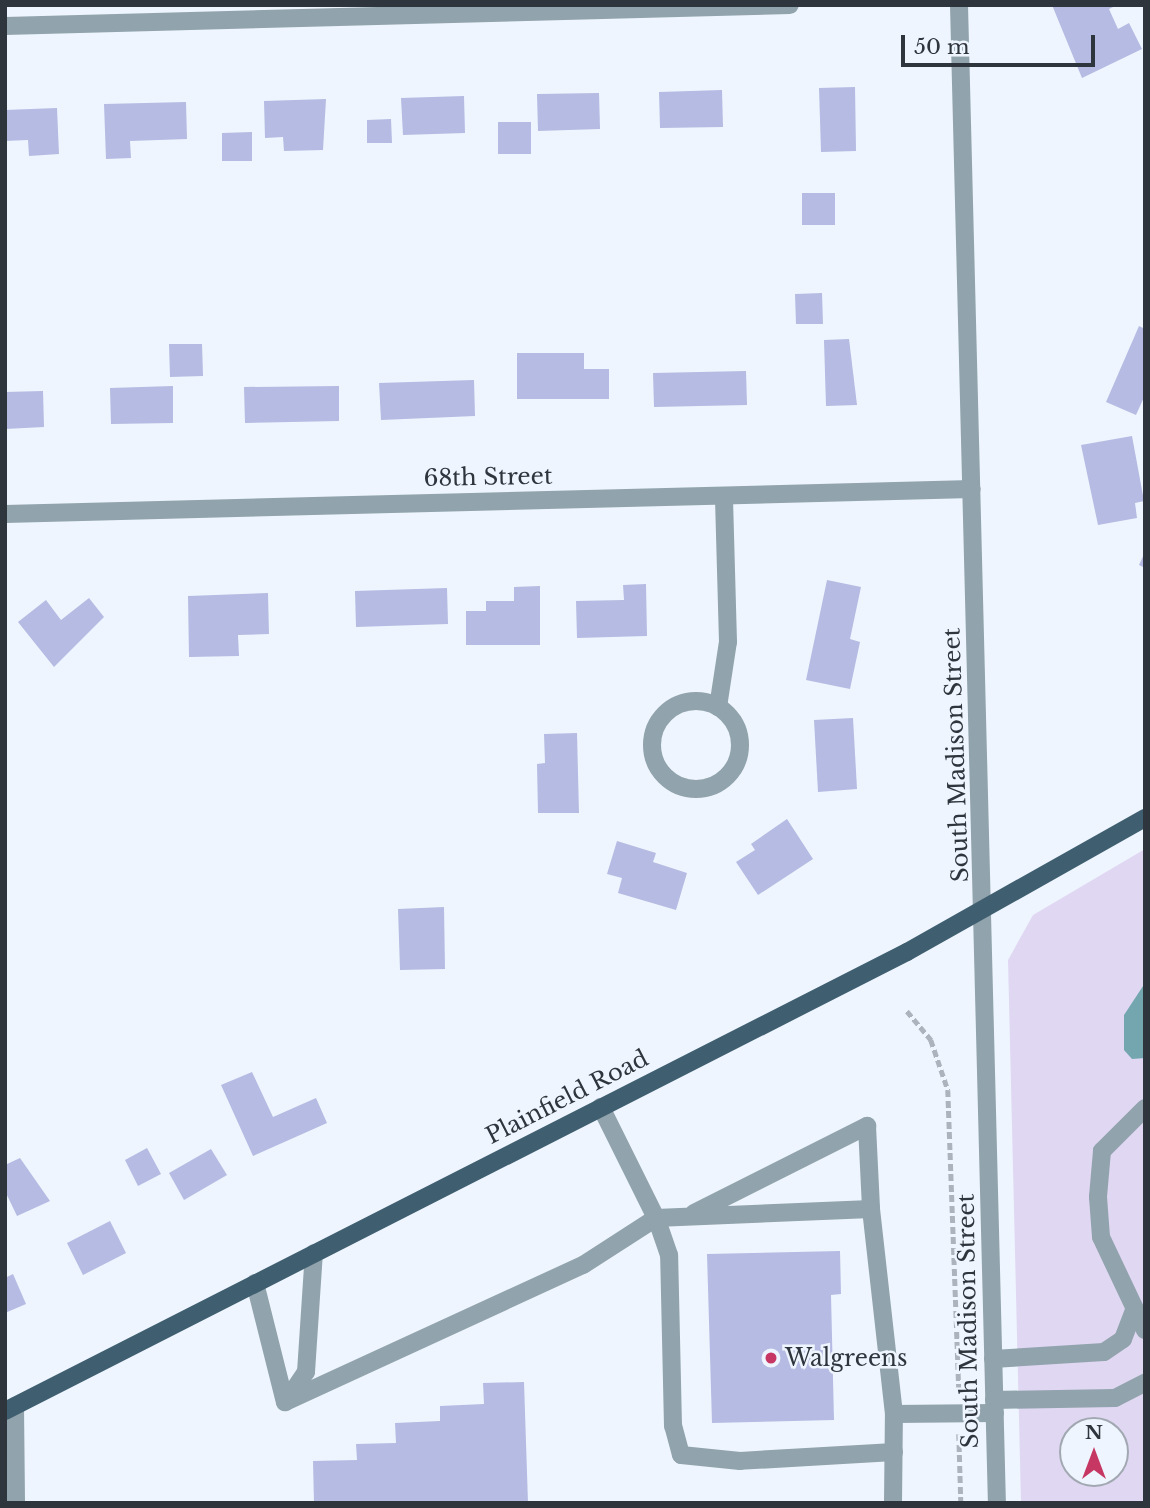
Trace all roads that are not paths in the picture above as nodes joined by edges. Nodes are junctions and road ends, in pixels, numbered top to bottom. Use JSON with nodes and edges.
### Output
{"nodes":[{"id":1,"x":790,"y":5,"type":"edge"},
{"id":2,"x":959,"y":5,"type":"edge"},
{"id":3,"x":5,"y":26,"type":"edge"},
{"id":4,"x":972,"y":489,"type":"junction"},
{"id":5,"x":724,"y":496,"type":"junction"},
{"id":6,"x":5,"y":514,"type":"edge"},
{"id":7,"x":718,"y":707,"type":"junction"},
{"id":8,"x":1145,"y":818,"type":"edge"},
{"id":9,"x":985,"y":911,"type":"junction"},
{"id":10,"x":601,"y":1107,"type":"junction"},
{"id":11,"x":1145,"y":1108,"type":"edge"},
{"id":12,"x":871,"y":1209,"type":"junction"},
{"id":13,"x":687,"y":1217,"type":"junction"},
{"id":14,"x":656,"y":1218,"type":"junction"},
{"id":15,"x":314,"y":1253,"type":"junction"},
{"id":16,"x":255,"y":1283,"type":"junction"},
{"id":17,"x":1134,"y":1311,"type":"junction"},
{"id":18,"x":1145,"y":1330,"type":"edge"},
{"id":19,"x":993,"y":1359,"type":"junction"},
{"id":20,"x":1145,"y":1383,"type":"edge"},
{"id":21,"x":285,"y":1402,"type":"junction"},
{"id":22,"x":994,"y":1406,"type":"junction"},
{"id":23,"x":10,"y":1408,"type":"edge"},
{"id":24,"x":894,"y":1413,"type":"junction"},
{"id":25,"x":894,"y":1452,"type":"junction"},
{"id":26,"x":16,"y":1503,"type":"edge"},
{"id":27,"x":893,"y":1503,"type":"edge"},
{"id":28,"x":997,"y":1503,"type":"edge"}],
"edges":[{"from":1,"to":3,"type":"street"},
{"from":2,"to":4,"type":"street","name":"South Madison Street"},
{"from":4,"to":5,"type":"street","name":"68th Street"},
{"from":4,"to":9,"type":"street","name":"South Madison Street"},
{"from":5,"to":6,"type":"street","name":"68th Street"},
{"from":5,"to":7,"type":"street"},
{"from":7,"to":7,"type":"street"},
{"from":8,"to":9,"type":"main road","name":"Plainfield Road"},
{"from":9,"to":10,"type":"main road","name":"Plainfield Road"},
{"from":9,"to":19,"type":"street","name":"South Madison Street"},
{"from":10,"to":14,"type":"street"},
{"from":10,"to":15,"type":"main road","name":"Plainfield Road"},
{"from":11,"to":17,"type":"street"},
{"from":12,"to":13,"type":"street"},
{"from":12,"to":13,"type":"street"},
{"from":12,"to":24,"type":"street"},
{"from":13,"to":14,"type":"street"},
{"from":14,"to":21,"type":"street"},
{"from":14,"to":25,"type":"street"},
{"from":15,"to":16,"type":"main road","name":"Plainfield Road"},
{"from":15,"to":21,"type":"street"},
{"from":16,"to":21,"type":"street"},
{"from":16,"to":23,"type":"main road","name":"Plainfield Road"},
{"from":17,"to":18,"type":"street"},
{"from":17,"to":19,"type":"street"},
{"from":19,"to":22,"type":"street","name":"South Madison Street"},
{"from":20,"to":22,"type":"street"},
{"from":22,"to":24,"type":"street"},
{"from":22,"to":28,"type":"street","name":"South Madison Street"},
{"from":23,"to":26,"type":"street"},
{"from":24,"to":25,"type":"street"},
{"from":25,"to":27,"type":"street"}]}
